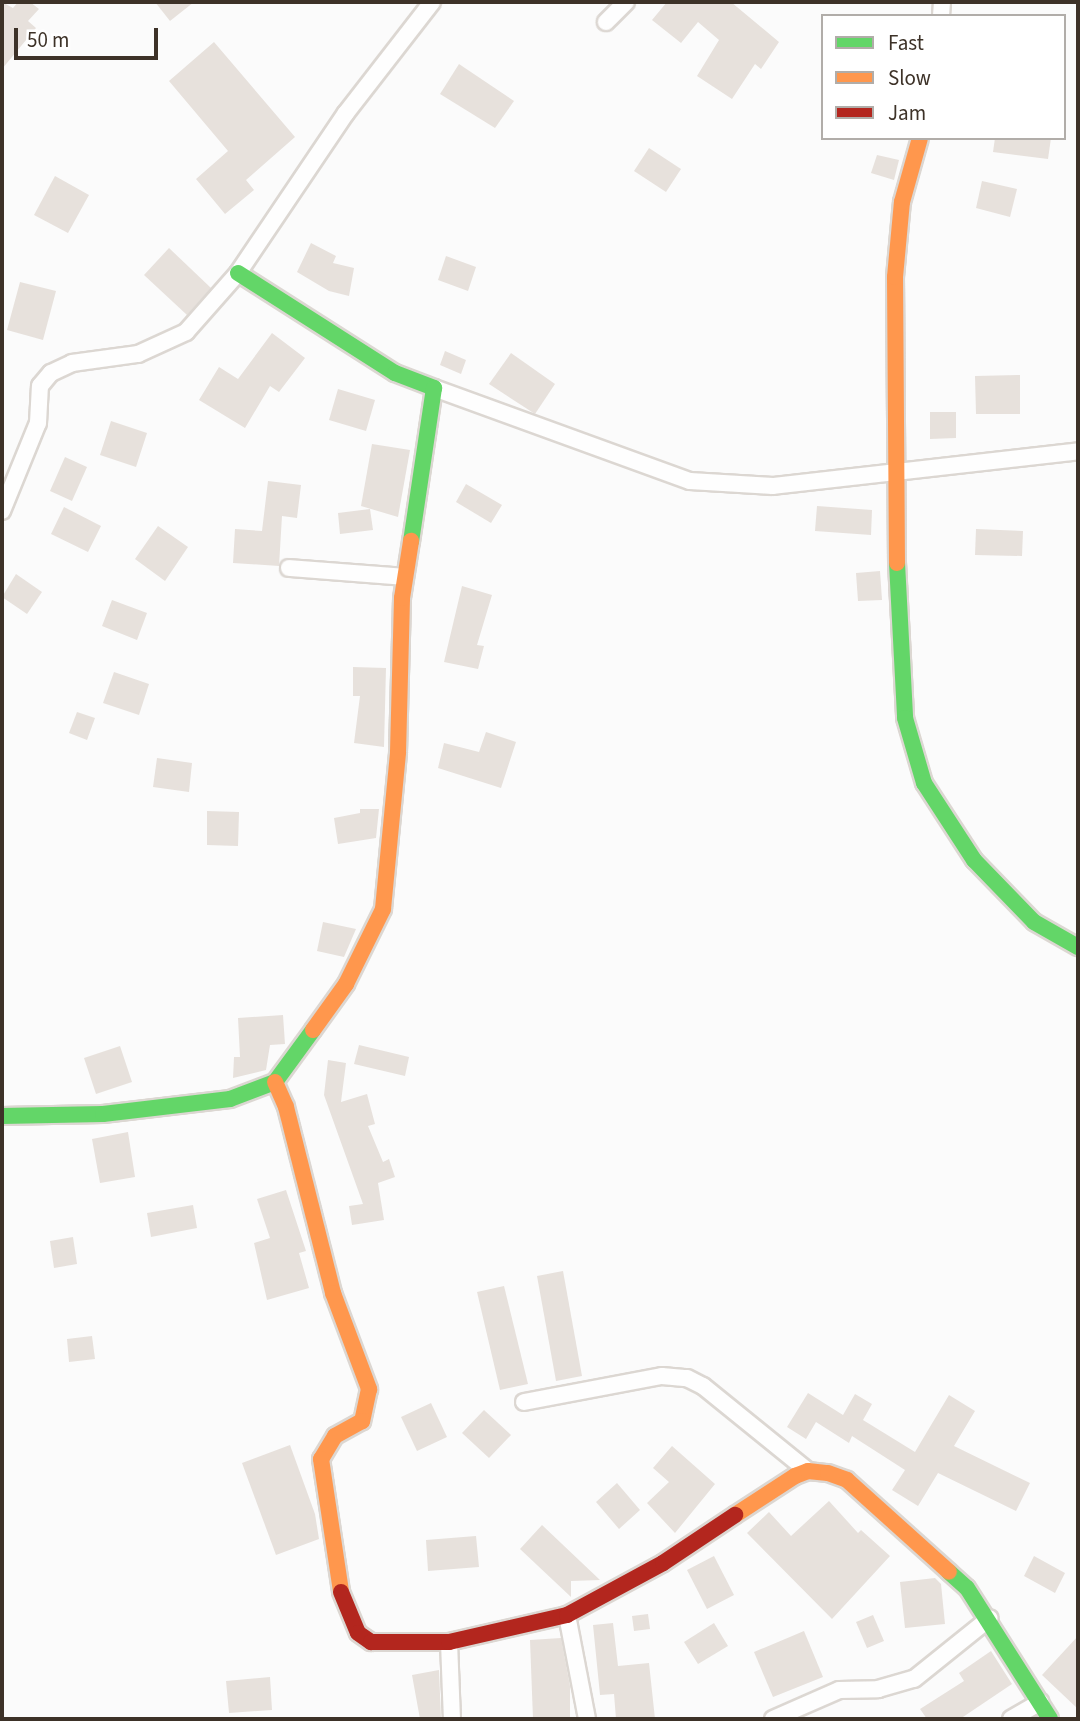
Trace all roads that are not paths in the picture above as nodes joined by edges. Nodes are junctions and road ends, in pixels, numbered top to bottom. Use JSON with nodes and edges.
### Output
{"nodes":[{"id":1,"x":432,"y":2,"type":"edge"},
{"id":2,"x":626,"y":2,"type":"edge"},
{"id":3,"x":606,"y":22,"type":"dead end"},
{"id":4,"x":920,"y":140,"type":"edge"},
{"id":5,"x":238,"y":273,"type":"junction"},
{"id":6,"x":435,"y":388,"type":"junction"},
{"id":7,"x":1078,"y":451,"type":"edge"},
{"id":8,"x":895,"y":472,"type":"junction"},
{"id":9,"x":2,"y":511,"type":"edge"},
{"id":10,"x":289,"y":568,"type":"dead end"},
{"id":11,"x":405,"y":577,"type":"junction"},
{"id":12,"x":1077,"y":945,"type":"edge"},
{"id":13,"x":275,"y":1082,"type":"junction"},
{"id":14,"x":2,"y":1116,"type":"edge"},
{"id":15,"x":524,"y":1402,"type":"dead end"},
{"id":16,"x":808,"y":1471,"type":"junction"},
{"id":17,"x":568,"y":1615,"type":"junction"},
{"id":18,"x":990,"y":1618,"type":"junction"},
{"id":19,"x":449,"y":1642,"type":"junction"},
{"id":20,"x":1041,"y":1702,"type":"junction"},
{"id":21,"x":452,"y":1719,"type":"edge"},
{"id":22,"x":587,"y":1719,"type":"edge"},
{"id":23,"x":773,"y":1719,"type":"edge"},
{"id":24,"x":1011,"y":1719,"type":"edge"},
{"id":25,"x":1050,"y":1719,"type":"edge"}],
"edges":[{"from":1,"to":5,"type":"street"},
{"from":2,"to":3,"type":"street"},
{"from":4,"to":8,"type":"street"},
{"from":5,"to":6,"type":"street"},
{"from":5,"to":9,"type":"street"},
{"from":6,"to":8,"type":"street"},
{"from":6,"to":11,"type":"street"},
{"from":7,"to":8,"type":"street"},
{"from":8,"to":12,"type":"street"},
{"from":10,"to":11,"type":"street"},
{"from":11,"to":13,"type":"street"},
{"from":13,"to":14,"type":"street"},
{"from":13,"to":19,"type":"street"},
{"from":15,"to":16,"type":"street"},
{"from":16,"to":17,"type":"street"},
{"from":16,"to":18,"type":"street"},
{"from":17,"to":19,"type":"street"},
{"from":17,"to":22,"type":"street"},
{"from":18,"to":20,"type":"street"},
{"from":18,"to":23,"type":"street"},
{"from":19,"to":21,"type":"street"},
{"from":20,"to":24,"type":"street"},
{"from":20,"to":25,"type":"street"}]}
